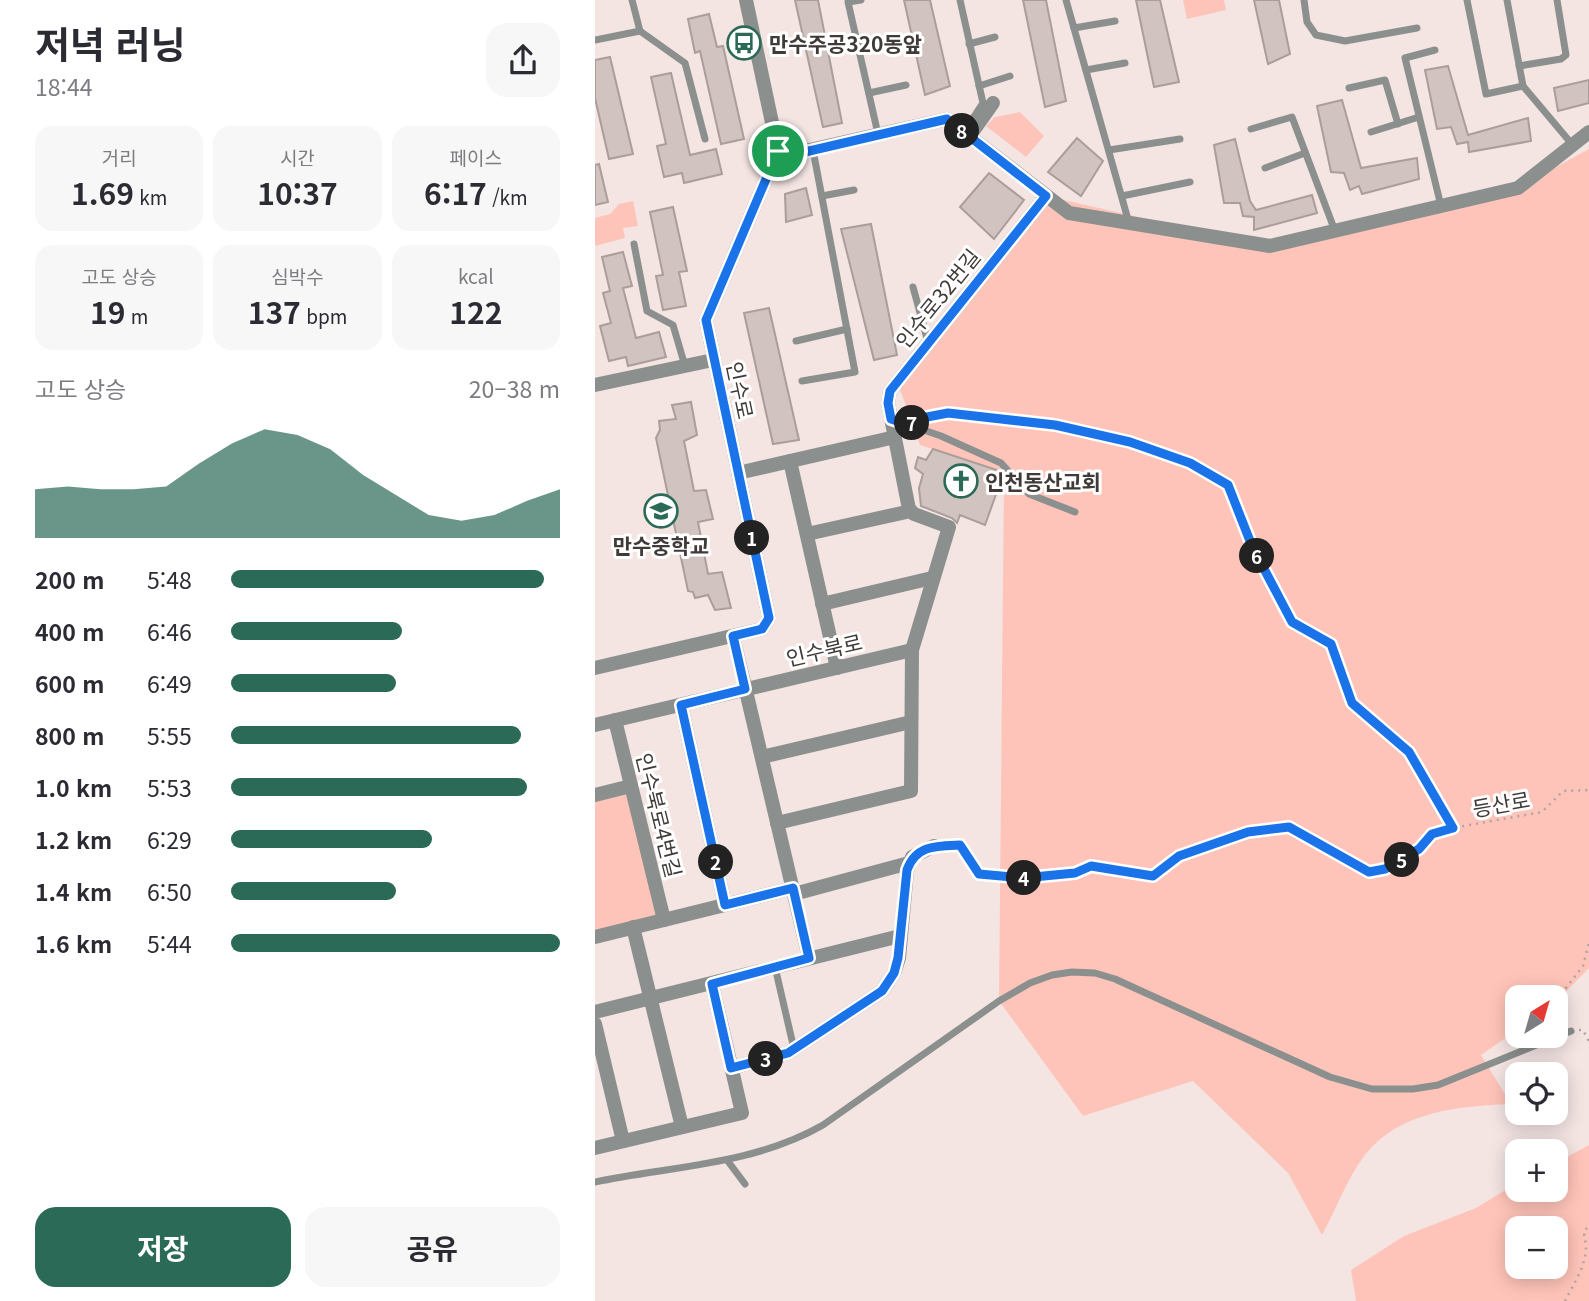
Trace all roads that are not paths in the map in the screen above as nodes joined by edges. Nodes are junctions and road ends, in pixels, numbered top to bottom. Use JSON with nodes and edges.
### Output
{"nodes":[{"id":1,"x":632,"y":0,"type":"edge"},
{"id":2,"x":746,"y":0,"type":"edge"},
{"id":3,"x":861,"y":0,"type":"edge"},
{"id":4,"x":960,"y":0,"type":"edge"},
{"id":5,"x":1066,"y":0,"type":"edge"},
{"id":6,"x":1304,"y":0,"type":"edge"},
{"id":7,"x":1468,"y":0,"type":"edge"},
{"id":8,"x":1507,"y":0,"type":"edge"},
{"id":9,"x":1557,"y":0,"type":"edge"},
{"id":10,"x":1115,"y":21,"type":"dead end"},
{"id":11,"x":1417,"y":28,"type":"dead end"},
{"id":12,"x":1074,"y":29,"type":"junction"},
{"id":13,"x":640,"y":31,"type":"junction"},
{"id":14,"x":995,"y":37,"type":"dead end"},
{"id":15,"x":595,"y":40,"type":"edge"},
{"id":16,"x":891,"y":41,"type":"dead end"},
{"id":17,"x":969,"y":44,"type":"junction"},
{"id":18,"x":858,"y":47,"type":"junction"},
{"id":19,"x":1435,"y":50,"type":"dead end"},
{"id":20,"x":1125,"y":63,"type":"dead end"},
{"id":21,"x":1519,"y":66,"type":"junction"},
{"id":22,"x":1086,"y":70,"type":"junction"},
{"id":23,"x":1010,"y":76,"type":"dead end"},
{"id":24,"x":906,"y":85,"type":"dead end"},
{"id":25,"x":979,"y":86,"type":"junction"},
{"id":26,"x":1523,"y":86,"type":"junction"},
{"id":27,"x":1349,"y":88,"type":"dead end"},
{"id":28,"x":869,"y":93,"type":"junction"},
{"id":29,"x":993,"y":103,"type":"dead end"},
{"id":30,"x":1419,"y":117,"type":"junction"},
{"id":31,"x":1398,"y":124,"type":"junction"},
{"id":32,"x":1251,"y":129,"type":"dead end"},
{"id":33,"x":1589,"y":131,"type":"edge"},
{"id":34,"x":1371,"y":132,"type":"dead end"},
{"id":35,"x":967,"y":133,"type":"junction"},
{"id":36,"x":879,"y":135,"type":"junction"},
{"id":37,"x":705,"y":139,"type":"dead end"},
{"id":38,"x":1180,"y":139,"type":"dead end"},
{"id":39,"x":1571,"y":143,"type":"junction"},
{"id":40,"x":813,"y":150,"type":"junction"},
{"id":41,"x":1109,"y":150,"type":"junction"},
{"id":42,"x":778,"y":151,"type":"junction"},
{"id":43,"x":1305,"y":153,"type":"junction"},
{"id":44,"x":1265,"y":169,"type":"dead end"},
{"id":45,"x":1190,"y":182,"type":"dead end"},
{"id":46,"x":854,"y":190,"type":"dead end"},
{"id":47,"x":822,"y":196,"type":"junction"},
{"id":48,"x":1046,"y":196,"type":"junction"},
{"id":49,"x":1122,"y":196,"type":"junction"},
{"id":50,"x":1441,"y":206,"type":"junction"},
{"id":51,"x":1129,"y":223,"type":"junction"},
{"id":52,"x":1335,"y":231,"type":"junction"},
{"id":53,"x":634,"y":244,"type":"dead end"},
{"id":54,"x":913,"y":287,"type":"dead end"},
{"id":55,"x":847,"y":329,"type":"junction"},
{"id":56,"x":796,"y":341,"type":"dead end"},
{"id":57,"x":928,"y":342,"type":"junction"},
{"id":58,"x":713,"y":360,"type":"junction"},
{"id":59,"x":685,"y":366,"type":"junction"},
{"id":60,"x":802,"y":381,"type":"dead end"},
{"id":61,"x":595,"y":385,"type":"edge"},
{"id":62,"x":891,"y":419,"type":"junction"},
{"id":63,"x":895,"y":437,"type":"junction"},
{"id":64,"x":790,"y":461,"type":"junction"},
{"id":65,"x":738,"y":473,"type":"junction"},
{"id":66,"x":911,"y":510,"type":"junction"},
{"id":67,"x":1075,"y":512,"type":"dead end"},
{"id":68,"x":807,"y":534,"type":"junction"},
{"id":69,"x":932,"y":578,"type":"junction"},
{"id":70,"x":823,"y":604,"type":"junction"},
{"id":71,"x":733,"y":636,"type":"junction"},
{"id":72,"x":912,"y":650,"type":"junction"},
{"id":73,"x":595,"y":668,"type":"edge"},
{"id":74,"x":837,"y":668,"type":"junction"},
{"id":75,"x":745,"y":689,"type":"junction"},
{"id":76,"x":681,"y":705,"type":"junction"},
{"id":77,"x":615,"y":720,"type":"junction"},
{"id":78,"x":911,"y":722,"type":"junction"},
{"id":79,"x":595,"y":725,"type":"edge"},
{"id":80,"x":762,"y":757,"type":"junction"},
{"id":81,"x":631,"y":786,"type":"junction"},
{"id":82,"x":595,"y":795,"type":"edge"},
{"id":83,"x":777,"y":823,"type":"junction"},
{"id":84,"x":934,"y":846,"type":"road end"},
{"id":85,"x":909,"y":863,"type":"junction"},
{"id":86,"x":793,"y":891,"type":"junction"},
{"id":87,"x":725,"y":905,"type":"junction"},
{"id":88,"x":664,"y":920,"type":"junction"},
{"id":89,"x":633,"y":927,"type":"junction"},
{"id":90,"x":900,"y":936,"type":"junction"},
{"id":91,"x":595,"y":937,"type":"edge"},
{"id":92,"x":809,"y":958,"type":"junction"},
{"id":93,"x":775,"y":967,"type":"junction"},
{"id":94,"x":712,"y":984,"type":"junction"},
{"id":95,"x":650,"y":999,"type":"junction"},
{"id":96,"x":595,"y":1012,"type":"edge"},
{"id":97,"x":595,"y":1024,"type":"edge"},
{"id":98,"x":1571,"y":1031,"type":"dead end"},
{"id":99,"x":795,"y":1049,"type":"junction"},
{"id":100,"x":731,"y":1068,"type":"junction"},
{"id":101,"x":681,"y":1127,"type":"junction"},
{"id":102,"x":623,"y":1141,"type":"junction"},
{"id":103,"x":595,"y":1148,"type":"edge"},
{"id":104,"x":727,"y":1160,"type":"junction"},
{"id":105,"x":595,"y":1182,"type":"edge"},
{"id":106,"x":745,"y":1184,"type":"dead end"}],
"edges":[{"from":1,"to":13,"type":"lane"},
{"from":2,"to":42,"type":"street"},
{"from":3,"to":18,"type":"lane"},
{"from":4,"to":17,"type":"lane"},
{"from":5,"to":12,"type":"lane"},
{"from":6,"to":11,"type":"lane"},
{"from":7,"to":26,"type":"lane"},
{"from":8,"to":21,"type":"lane"},
{"from":9,"to":21,"type":"lane"},
{"from":10,"to":12,"type":"lane"},
{"from":12,"to":22,"type":"lane"},
{"from":13,"to":15,"type":"lane"},
{"from":13,"to":37,"type":"lane"},
{"from":14,"to":17,"type":"lane"},
{"from":16,"to":18,"type":"lane"},
{"from":17,"to":25,"type":"lane"},
{"from":18,"to":28,"type":"lane"},
{"from":19,"to":30,"type":"lane"},
{"from":20,"to":22,"type":"lane"},
{"from":21,"to":26,"type":"lane"},
{"from":22,"to":41,"type":"lane"},
{"from":23,"to":25,"type":"lane"},
{"from":24,"to":28,"type":"lane"},
{"from":25,"to":35,"type":"lane"},
{"from":26,"to":39,"type":"lane"},
{"from":27,"to":31,"type":"lane"},
{"from":28,"to":36,"type":"lane"},
{"from":29,"to":35,"type":"street"},
{"from":30,"to":31,"type":"lane"},
{"from":30,"to":50,"type":"lane"},
{"from":31,"to":34,"type":"lane"},
{"from":32,"to":43,"type":"lane"},
{"from":33,"to":39,"type":"street"},
{"from":35,"to":36,"type":"street"},
{"from":35,"to":48,"type":"street"},
{"from":36,"to":40,"type":"street"},
{"from":38,"to":41,"type":"lane"},
{"from":39,"to":50,"type":"street"},
{"from":40,"to":42,"type":"street"},
{"from":40,"to":47,"type":"lane"},
{"from":41,"to":49,"type":"lane"},
{"from":42,"to":58,"type":"street","name":"인수로"},
{"from":43,"to":44,"type":"lane"},
{"from":43,"to":52,"type":"lane"},
{"from":45,"to":49,"type":"lane"},
{"from":46,"to":47,"type":"lane"},
{"from":47,"to":55,"type":"lane"},
{"from":48,"to":51,"type":"street"},
{"from":48,"to":57,"type":"street","name":"인수로32번길"},
{"from":49,"to":51,"type":"lane"},
{"from":50,"to":52,"type":"street"},
{"from":51,"to":52,"type":"street"},
{"from":53,"to":59,"type":"lane"},
{"from":54,"to":57,"type":"lane"},
{"from":55,"to":56,"type":"lane"},
{"from":55,"to":60,"type":"lane"},
{"from":57,"to":62,"type":"street","name":"인수로32번길"},
{"from":58,"to":59,"type":"street"},
{"from":58,"to":65,"type":"street","name":"인수로"},
{"from":59,"to":61,"type":"street"},
{"from":62,"to":63,"type":"street","name":"인수로32번길"},
{"from":62,"to":67,"type":"lane"},
{"from":63,"to":64,"type":"street"},
{"from":63,"to":66,"type":"street","name":"인수로32번길"},
{"from":64,"to":65,"type":"street"},
{"from":64,"to":68,"type":"street"},
{"from":65,"to":71,"type":"street","name":"인수로"},
{"from":66,"to":68,"type":"street"},
{"from":66,"to":69,"type":"street"},
{"from":68,"to":70,"type":"street"},
{"from":69,"to":70,"type":"street"},
{"from":69,"to":72,"type":"street"},
{"from":70,"to":74,"type":"street"},
{"from":71,"to":73,"type":"street","name":"인수로"},
{"from":71,"to":75,"type":"street"},
{"from":72,"to":74,"type":"street","name":"인수북로"},
{"from":72,"to":78,"type":"street"},
{"from":74,"to":75,"type":"street","name":"인수북로"},
{"from":75,"to":76,"type":"street"},
{"from":75,"to":80,"type":"street"},
{"from":76,"to":77,"type":"street"},
{"from":76,"to":87,"type":"street","name":"인수북로4번길"},
{"from":77,"to":79,"type":"street"},
{"from":77,"to":81,"type":"street","name":"인수북로4번길"},
{"from":78,"to":80,"type":"street"},
{"from":78,"to":83,"type":"street"},
{"from":80,"to":83,"type":"street"},
{"from":81,"to":82,"type":"street"},
{"from":81,"to":88,"type":"street","name":"인수북로4번길"},
{"from":83,"to":86,"type":"street"},
{"from":84,"to":85,"type":"street"},
{"from":85,"to":86,"type":"street"},
{"from":85,"to":90,"type":"street"},
{"from":86,"to":87,"type":"street"},
{"from":86,"to":92,"type":"street"},
{"from":87,"to":88,"type":"street"},
{"from":88,"to":89,"type":"street"},
{"from":89,"to":91,"type":"street"},
{"from":89,"to":95,"type":"street"},
{"from":90,"to":92,"type":"street"},
{"from":90,"to":99,"type":"street"},
{"from":92,"to":93,"type":"street"},
{"from":93,"to":94,"type":"street"},
{"from":93,"to":99,"type":"lane"},
{"from":94,"to":95,"type":"street"},
{"from":94,"to":100,"type":"street"},
{"from":95,"to":96,"type":"street"},
{"from":95,"to":101,"type":"street"},
{"from":97,"to":102,"type":"street"},
{"from":98,"to":104,"type":"lane"},
{"from":99,"to":100,"type":"street"},
{"from":100,"to":101,"type":"street"},
{"from":101,"to":102,"type":"street"},
{"from":102,"to":103,"type":"street"},
{"from":104,"to":105,"type":"lane"},
{"from":104,"to":106,"type":"lane"}]}
